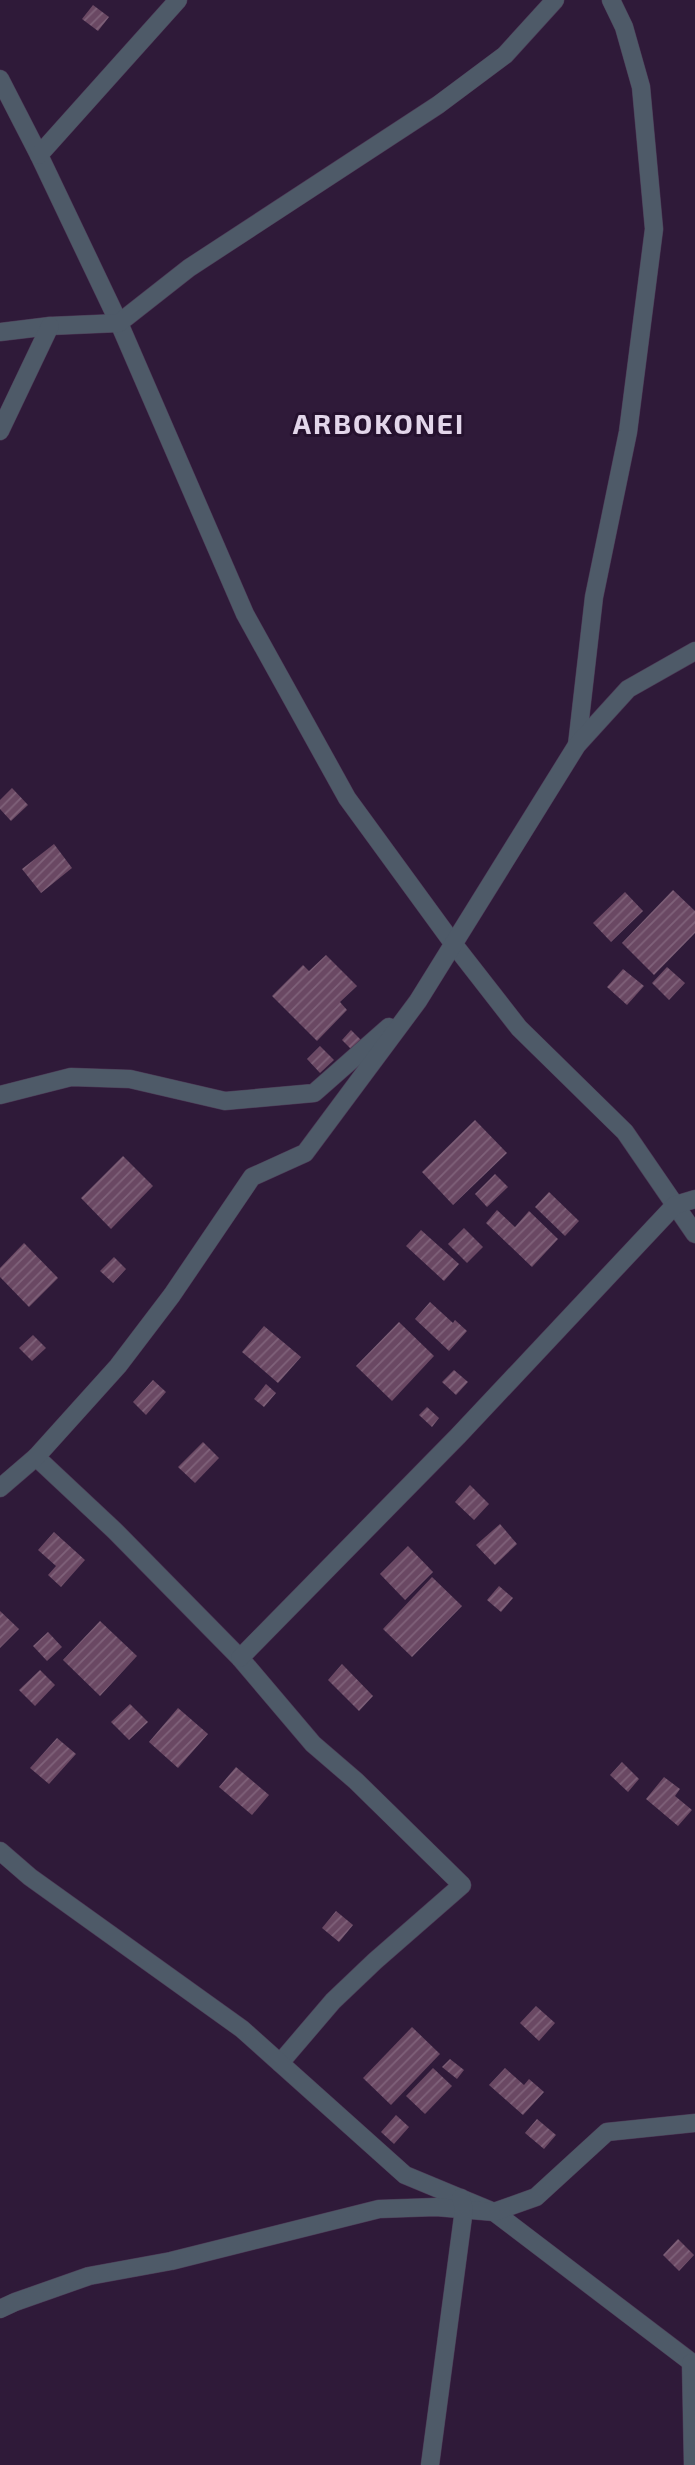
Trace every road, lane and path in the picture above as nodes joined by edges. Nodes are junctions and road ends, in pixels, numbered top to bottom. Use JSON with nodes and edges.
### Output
{"nodes":[{"id":1,"x":178,"y":0,"type":"edge"},
{"id":2,"x":555,"y":0,"type":"edge"},
{"id":3,"x":611,"y":0,"type":"edge"},
{"id":4,"x":0,"y":79,"type":"edge"},
{"id":5,"x":39,"y":155,"type":"junction"},
{"id":6,"x":119,"y":323,"type":"junction"},
{"id":7,"x":50,"y":326,"type":"junction"},
{"id":8,"x":0,"y":332,"type":"edge"},
{"id":9,"x":0,"y":431,"type":"edge"},
{"id":10,"x":695,"y":651,"type":"edge"},
{"id":11,"x":577,"y":745,"type":"junction"},
{"id":12,"x":452,"y":942,"type":"junction"},
{"id":13,"x":418,"y":1001,"type":"junction"},
{"id":14,"x":0,"y":1095,"type":"edge"},
{"id":15,"x":695,"y":1199,"type":"edge"},
{"id":16,"x":675,"y":1205,"type":"junction"},
{"id":17,"x":695,"y":1234,"type":"edge"},
{"id":18,"x":36,"y":1457,"type":"junction"},
{"id":19,"x":0,"y":1489,"type":"edge"},
{"id":20,"x":240,"y":1658,"type":"junction"},
{"id":21,"x":0,"y":1851,"type":"edge"},
{"id":22,"x":280,"y":2063,"type":"junction"},
{"id":23,"x":695,"y":2123,"type":"edge"},
{"id":24,"x":463,"y":2203,"type":"junction"},
{"id":25,"x":494,"y":2212,"type":"junction"},
{"id":26,"x":0,"y":2309,"type":"edge"},
{"id":27,"x":693,"y":2364,"type":"edge"},
{"id":28,"x":430,"y":2465,"type":"edge"},
{"id":29,"x":693,"y":2465,"type":"edge"}],
"edges":[{"from":1,"to":5,"type":"street"},
{"from":2,"to":6,"type":"street"},
{"from":3,"to":11,"type":"street"},
{"from":4,"to":5,"type":"street"},
{"from":5,"to":6,"type":"street"},
{"from":6,"to":7,"type":"street"},
{"from":6,"to":12,"type":"street"},
{"from":7,"to":8,"type":"street"},
{"from":7,"to":9,"type":"street"},
{"from":10,"to":11,"type":"street"},
{"from":11,"to":12,"type":"street"},
{"from":12,"to":13,"type":"street"},
{"from":12,"to":16,"type":"street"},
{"from":13,"to":14,"type":"street"},
{"from":13,"to":18,"type":"street"},
{"from":15,"to":16,"type":"street"},
{"from":16,"to":17,"type":"street"},
{"from":16,"to":20,"type":"street"},
{"from":18,"to":19,"type":"street"},
{"from":18,"to":20,"type":"street"},
{"from":20,"to":22,"type":"street"},
{"from":21,"to":22,"type":"street"},
{"from":22,"to":24,"type":"street"},
{"from":23,"to":25,"type":"street"},
{"from":24,"to":25,"type":"street"},
{"from":24,"to":26,"type":"street"},
{"from":24,"to":28,"type":"street"},
{"from":25,"to":27,"type":"street"},
{"from":27,"to":29,"type":"street"}]}
